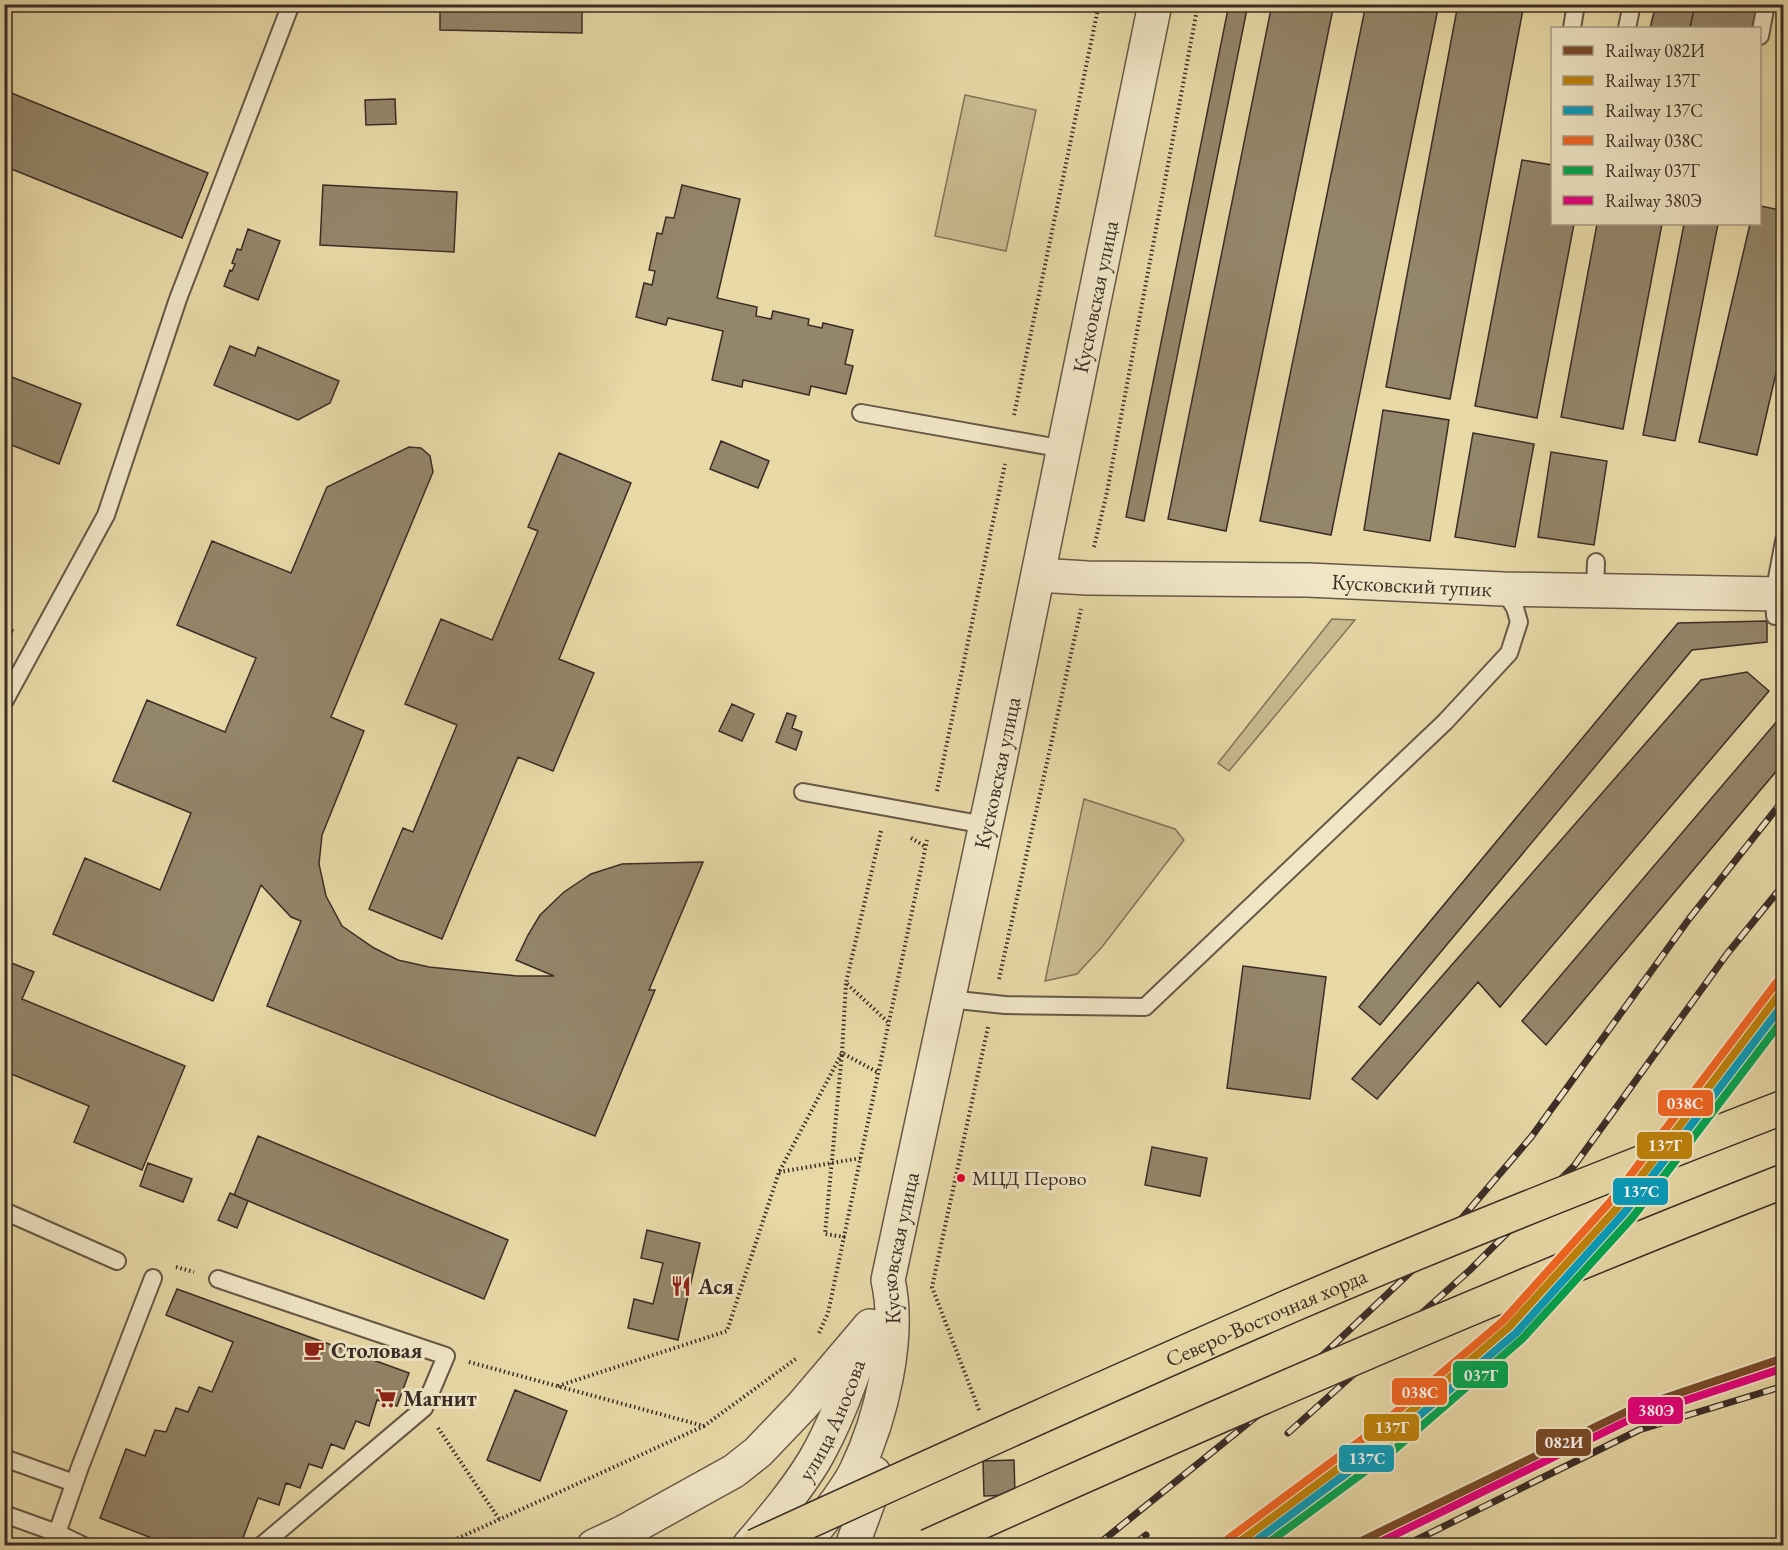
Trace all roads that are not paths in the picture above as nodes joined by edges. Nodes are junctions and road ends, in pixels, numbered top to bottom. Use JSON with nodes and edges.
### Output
{"nodes":[{"id":1,"x":291,"y":4,"type":"edge"},
{"id":2,"x":1155,"y":4,"type":"edge"},
{"id":3,"x":1576,"y":4,"type":"edge"},
{"id":4,"x":1632,"y":4,"type":"edge"},
{"id":5,"x":1766,"y":4,"type":"edge"},
{"id":6,"x":1572,"y":27,"type":"edge"},
{"id":7,"x":1627,"y":27,"type":"edge"},
{"id":8,"x":1761,"y":31,"type":"edge"},
{"id":9,"x":861,"y":413,"type":"dead end"},
{"id":10,"x":1064,"y":449,"type":"junction"},
{"id":11,"x":1784,"y":541,"type":"edge"},
{"id":12,"x":1038,"y":575,"type":"junction"},
{"id":13,"x":1503,"y":589,"type":"junction"},
{"id":14,"x":1778,"y":601,"type":"edge"},
{"id":15,"x":4,"y":702,"type":"edge"},
{"id":16,"x":803,"y":792,"type":"dead end"},
{"id":17,"x":985,"y":825,"type":"junction"},
{"id":18,"x":948,"y":999,"type":"junction"},
{"id":19,"x":1784,"y":1107,"type":"edge"},
{"id":20,"x":1784,"y":1182,"type":"edge"},
{"id":21,"x":4,"y":1211,"type":"edge"},
{"id":22,"x":117,"y":1261,"type":"dead end"},
{"id":23,"x":153,"y":1278,"type":"road end"},
{"id":24,"x":218,"y":1279,"type":"road end"},
{"id":25,"x":888,"y":1280,"type":"junction"},
{"id":26,"x":870,"y":1326,"type":"junction"},
{"id":27,"x":875,"y":1426,"type":"junction"},
{"id":28,"x":4,"y":1458,"type":"edge"},
{"id":29,"x":74,"y":1483,"type":"junction"},
{"id":30,"x":4,"y":1514,"type":"edge"},
{"id":31,"x":57,"y":1533,"type":"junction"},
{"id":32,"x":810,"y":1536,"type":"edge"},
{"id":33,"x":84,"y":1545,"type":"edge"},
{"id":34,"x":261,"y":1545,"type":"edge"},
{"id":35,"x":594,"y":1545,"type":"edge"},
{"id":36,"x":749,"y":1545,"type":"edge"},
{"id":37,"x":755,"y":1545,"type":"edge"},
{"id":38,"x":852,"y":1545,"type":"edge"},
{"id":39,"x":928,"y":1545,"type":"edge"}],
"edges":[{"from":1,"to":15,"type":"lane"},
{"from":2,"to":10,"type":"street","name":"Кусковская улица"},
{"from":3,"to":6,"type":"lane"},
{"from":4,"to":7,"type":"lane"},
{"from":5,"to":8,"type":"lane"},
{"from":9,"to":10,"type":"lane"},
{"from":10,"to":12,"type":"street","name":"Кусковская улица"},
{"from":11,"to":14,"type":"lane"},
{"from":12,"to":13,"type":"street","name":"Кусковский тупик"},
{"from":12,"to":17,"type":"street","name":"Кусковская улица"},
{"from":13,"to":14,"type":"street","name":"Кусковский тупик"},
{"from":13,"to":18,"type":"lane"},
{"from":16,"to":17,"type":"lane"},
{"from":17,"to":18,"type":"street","name":"Кусковская улица"},
{"from":18,"to":25,"type":"street","name":"Кусковская улица"},
{"from":19,"to":37,"type":"main road","name":"Северо-Восточная хорда","bridge":true},
{"from":20,"to":39,"type":"main road","bridge":true},
{"from":21,"to":22,"type":"lane"},
{"from":23,"to":29,"type":"lane"},
{"from":24,"to":34,"type":"lane"},
{"from":25,"to":26,"type":"street","name":"улица Аносова"},
{"from":25,"to":27,"type":"street","name":"Кусковская улица"},
{"from":26,"to":35,"type":"street"},
{"from":26,"to":36,"type":"street","name":"улица Аносова"},
{"from":27,"to":32,"type":"street","name":"Кусковская улица"},
{"from":27,"to":38,"type":"street"},
{"from":28,"to":29,"type":"lane"},
{"from":29,"to":31,"type":"lane"},
{"from":30,"to":31,"type":"lane"},
{"from":31,"to":33,"type":"lane"}]}
